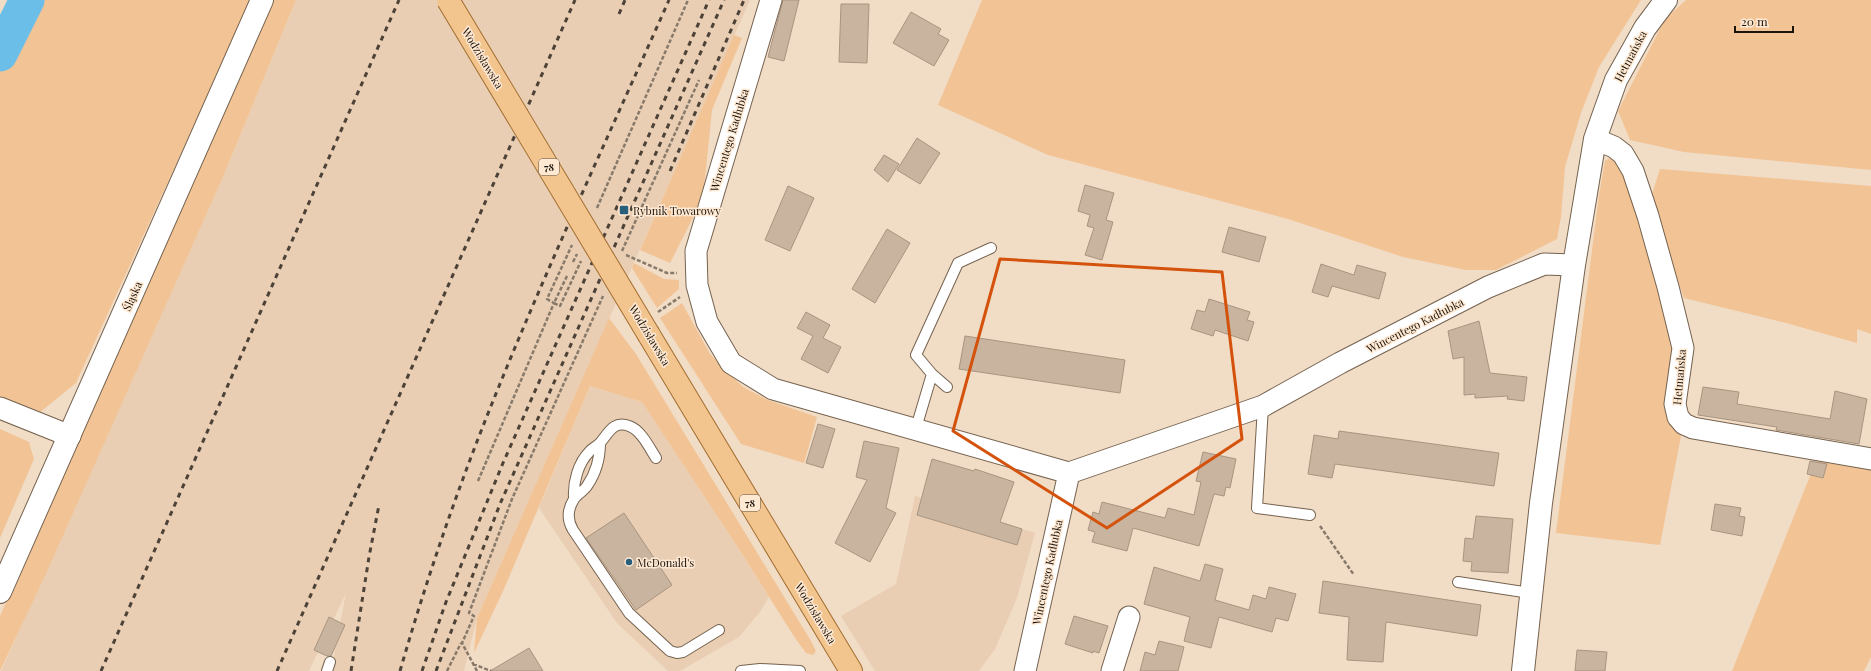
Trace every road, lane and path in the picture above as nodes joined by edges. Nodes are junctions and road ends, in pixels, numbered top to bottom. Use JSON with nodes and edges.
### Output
{"nodes":[{"id":1,"x":262,"y":0,"type":"edge"},
{"id":2,"x":448,"y":0,"type":"edge"},
{"id":3,"x":771,"y":0,"type":"edge"},
{"id":4,"x":1666,"y":0,"type":"edge"},
{"id":5,"x":699,"y":80,"type":"dead end"},
{"id":6,"x":1595,"y":140,"type":"junction"},
{"id":7,"x":991,"y":248,"type":"dead end"},
{"id":8,"x":582,"y":258,"type":"dead end"},
{"id":9,"x":1574,"y":265,"type":"junction"},
{"id":10,"x":567,"y":276,"type":"dead end"},
{"id":11,"x":697,"y":278,"type":"junction"},
{"id":12,"x":605,"y":291,"type":"dead end"},
{"id":13,"x":652,"y":325,"type":"junction"},
{"id":14,"x":932,"y":374,"type":"junction"},
{"id":15,"x":947,"y":387,"type":"dead end"},
{"id":16,"x":1263,"y":406,"type":"junction"},
{"id":17,"x":0,"y":408,"type":"edge"},
{"id":18,"x":916,"y":428,"type":"junction"},
{"id":19,"x":70,"y":436,"type":"junction"},
{"id":20,"x":600,"y":442,"type":"junction"},
{"id":21,"x":656,"y":458,"type":"dead end"},
{"id":22,"x":1871,"y":459,"type":"edge"},
{"id":23,"x":1069,"y":473,"type":"junction"},
{"id":24,"x":574,"y":498,"type":"junction"},
{"id":25,"x":1310,"y":515,"type":"joint"},
{"id":26,"x":1354,"y":575,"type":"dead end"},
{"id":27,"x":1458,"y":582,"type":"dead end"},
{"id":28,"x":0,"y":592,"type":"edge"},
{"id":29,"x":1530,"y":593,"type":"junction"},
{"id":30,"x":1129,"y":616,"type":"dead end"},
{"id":31,"x":719,"y":630,"type":"dead end"},
{"id":32,"x":462,"y":643,"type":"junction"},
{"id":33,"x":473,"y":664,"type":"junction"},
{"id":34,"x":447,"y":671,"type":"edge"},
{"id":35,"x":477,"y":671,"type":"edge"},
{"id":36,"x":491,"y":671,"type":"edge"},
{"id":37,"x":741,"y":671,"type":"edge"},
{"id":38,"x":800,"y":671,"type":"edge"},
{"id":39,"x":851,"y":671,"type":"edge"},
{"id":40,"x":1025,"y":671,"type":"edge"},
{"id":41,"x":1112,"y":671,"type":"edge"},
{"id":42,"x":1523,"y":671,"type":"edge"}],
"edges":[{"from":1,"to":19,"type":"street","name":"Śląska"},
{"from":2,"to":13,"type":"main road","name":"Wodzisławska","number":"78","bridge":true},
{"from":3,"to":11,"type":"street","name":"Wincentego Kadłubka"},
{"from":4,"to":6,"type":"street","name":"Hetmańska"},
{"from":5,"to":11,"type":"path"},
{"from":6,"to":9,"type":"street","name":"Hetmańska"},
{"from":6,"to":22,"type":"street","name":"Hetmańska"},
{"from":7,"to":14,"type":"lane"},
{"from":8,"to":10,"type":"path"},
{"from":9,"to":16,"type":"street","name":"Wincentego Kadłubka"},
{"from":9,"to":29,"type":"street","name":"Hetmańska"},
{"from":11,"to":13,"type":"path"},
{"from":11,"to":18,"type":"street","name":"Wincentego Kadłubka"},
{"from":12,"to":32,"type":"path"},
{"from":13,"to":39,"type":"main road","name":"Wodzisławska","number":"78"},
{"from":14,"to":15,"type":"lane"},
{"from":14,"to":18,"type":"lane"},
{"from":16,"to":23,"type":"street","name":"Wincentego Kadłubka"},
{"from":16,"to":25,"type":"lane"},
{"from":17,"to":19,"type":"street"},
{"from":18,"to":23,"type":"street","name":"Wincentego Kadłubka"},
{"from":19,"to":28,"type":"street","name":"Śląska"},
{"from":20,"to":21,"type":"lane"},
{"from":20,"to":24,"type":"lane"},
{"from":20,"to":24,"type":"lane"},
{"from":23,"to":40,"type":"street","name":"Wincentego Kadłubka"},
{"from":24,"to":31,"type":"lane"},
{"from":25,"to":26,"type":"path"},
{"from":27,"to":29,"type":"lane"},
{"from":29,"to":42,"type":"street","name":"Hetmańska"},
{"from":30,"to":41,"type":"street"},
{"from":32,"to":33,"type":"path"},
{"from":32,"to":34,"type":"path"},
{"from":33,"to":35,"type":"path"},
{"from":33,"to":36,"type":"path"},
{"from":37,"to":38,"type":"lane"}]}
